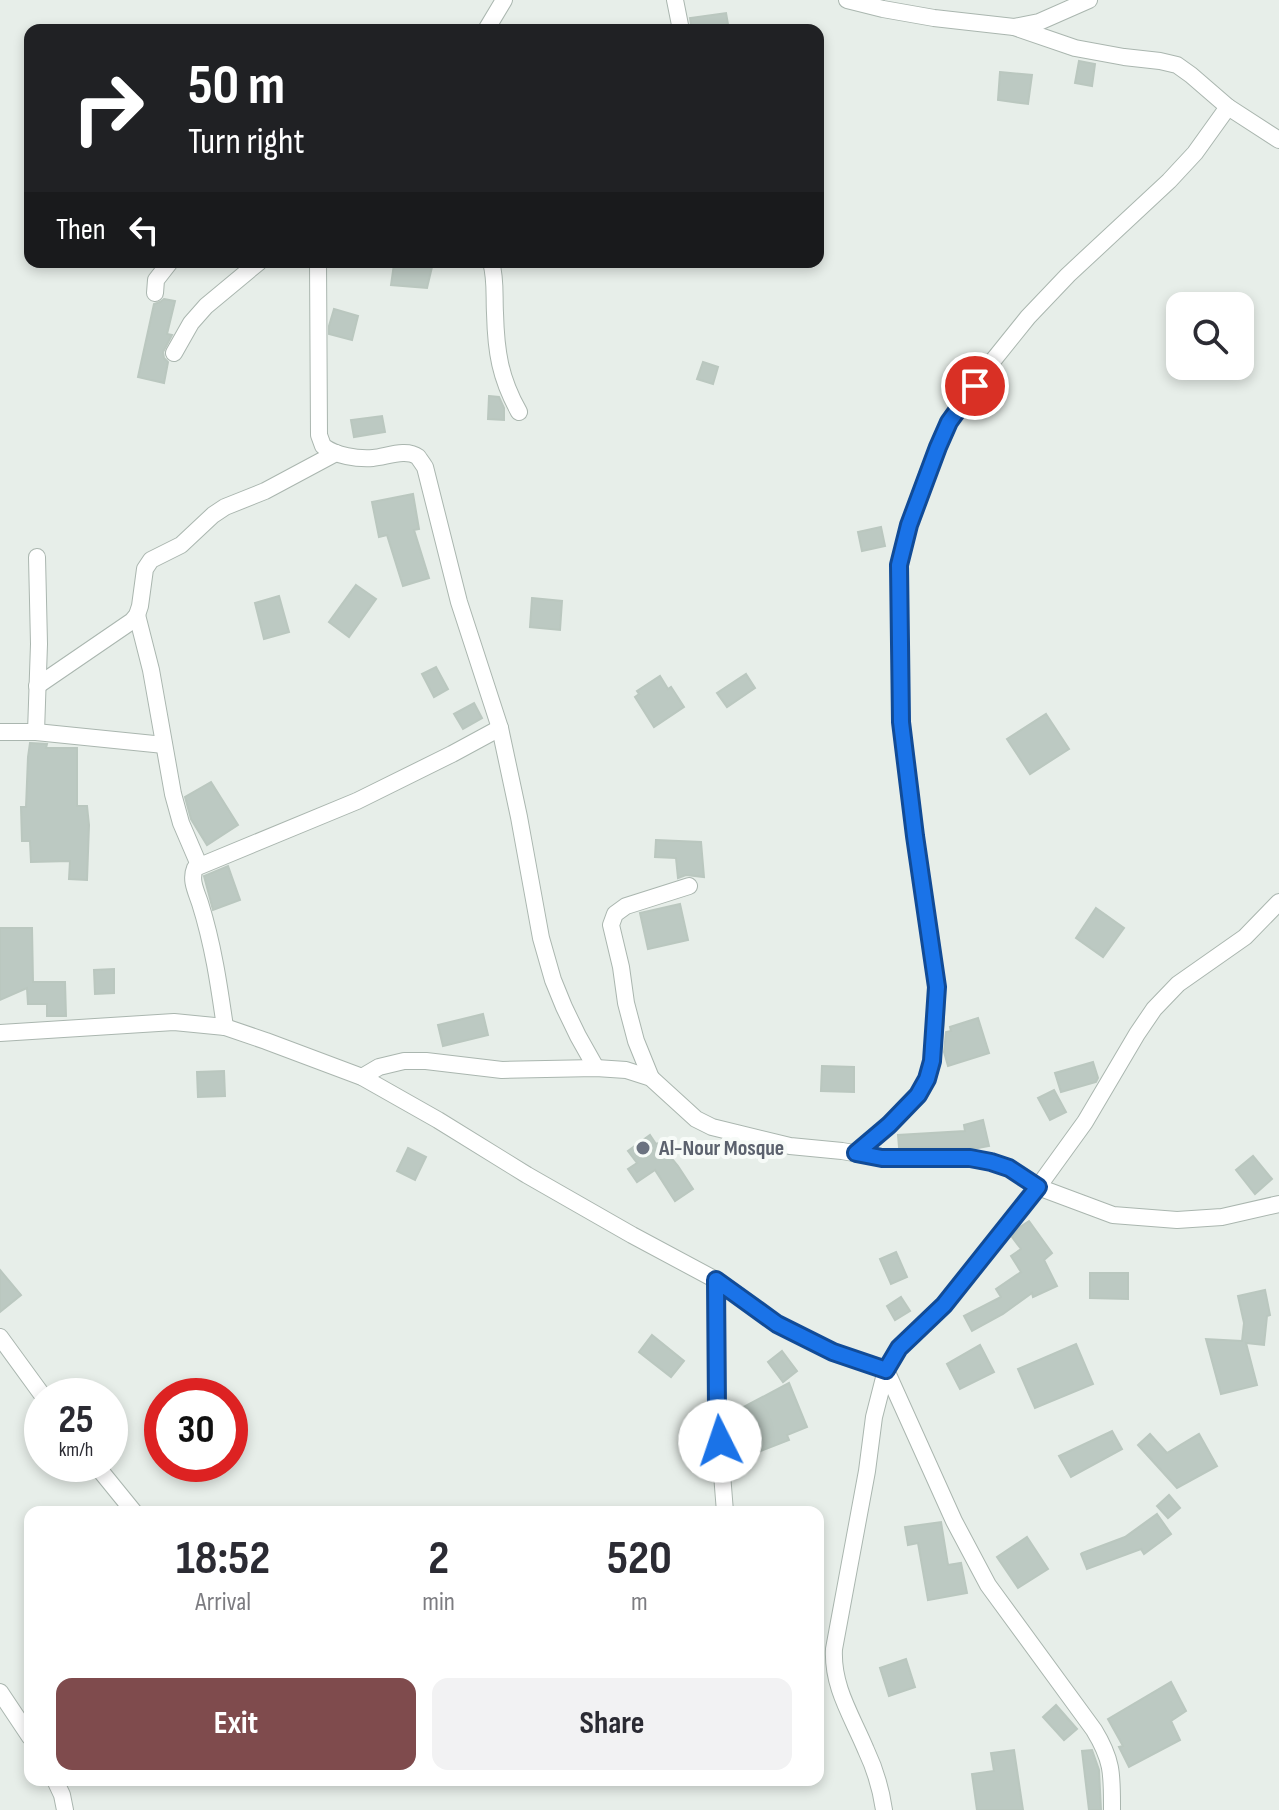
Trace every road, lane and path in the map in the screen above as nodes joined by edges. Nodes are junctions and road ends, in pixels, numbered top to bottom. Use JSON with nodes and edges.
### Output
{"nodes":[{"id":1,"x":504,"y":0,"type":"edge"},
{"id":2,"x":675,"y":0,"type":"edge"},
{"id":3,"x":847,"y":0,"type":"edge"},
{"id":4,"x":927,"y":0,"type":"edge"},
{"id":5,"x":1089,"y":0,"type":"edge"},
{"id":6,"x":934,"y":18,"type":"junction"},
{"id":7,"x":490,"y":24,"type":"edge"},
{"id":8,"x":680,"y":24,"type":"edge"},
{"id":9,"x":1014,"y":27,"type":"junction"},
{"id":10,"x":1228,"y":107,"type":"junction"},
{"id":11,"x":1279,"y":140,"type":"edge"},
{"id":12,"x":165,"y":268,"type":"edge"},
{"id":13,"x":252,"y":268,"type":"edge"},
{"id":14,"x":318,"y":268,"type":"edge"},
{"id":15,"x":492,"y":268,"type":"edge"},
{"id":16,"x":155,"y":293,"type":"dead end"},
{"id":17,"x":174,"y":353,"type":"dead end"},
{"id":18,"x":519,"y":412,"type":"dead end"},
{"id":19,"x":336,"y":453,"type":"junction"},
{"id":20,"x":37,"y":557,"type":"dead end"},
{"id":21,"x":137,"y":615,"type":"junction"},
{"id":22,"x":37,"y":686,"type":"junction"},
{"id":23,"x":500,"y":728,"type":"junction"},
{"id":24,"x":0,"y":732,"type":"edge"},
{"id":25,"x":36,"y":732,"type":"junction"},
{"id":26,"x":164,"y":745,"type":"junction"},
{"id":27,"x":199,"y":865,"type":"junction"},
{"id":28,"x":689,"y":886,"type":"dead end"},
{"id":29,"x":1279,"y":902,"type":"edge"},
{"id":30,"x":225,"y":1027,"type":"junction"},
{"id":31,"x":0,"y":1033,"type":"edge"},
{"id":32,"x":596,"y":1068,"type":"junction"},
{"id":33,"x":362,"y":1077,"type":"junction"},
{"id":34,"x":651,"y":1078,"type":"junction"},
{"id":35,"x":856,"y":1153,"type":"junction"},
{"id":36,"x":1038,"y":1187,"type":"junction"},
{"id":37,"x":1279,"y":1204,"type":"edge"},
{"id":38,"x":716,"y":1280,"type":"junction"},
{"id":39,"x":0,"y":1337,"type":"edge"},
{"id":40,"x":886,"y":1370,"type":"junction"},
{"id":41,"x":30,"y":1378,"type":"edge"},
{"id":42,"x":110,"y":1482,"type":"edge"},
{"id":43,"x":129,"y":1506,"type":"edge"},
{"id":44,"x":725,"y":1506,"type":"edge"},
{"id":45,"x":0,"y":1692,"type":"edge"},
{"id":46,"x":24,"y":1728,"type":"edge"},
{"id":47,"x":58,"y":1786,"type":"edge"},
{"id":48,"x":65,"y":1810,"type":"edge"},
{"id":49,"x":884,"y":1810,"type":"edge"},
{"id":50,"x":1112,"y":1810,"type":"edge"}],
"edges":[{"from":1,"to":7,"type":"street"},
{"from":2,"to":8,"type":"street"},
{"from":3,"to":6,"type":"street"},
{"from":4,"to":6,"type":"street"},
{"from":5,"to":9,"type":"street"},
{"from":6,"to":9,"type":"street"},
{"from":9,"to":10,"type":"street"},
{"from":10,"to":11,"type":"street"},
{"from":10,"to":35,"type":"street"},
{"from":12,"to":16,"type":"street"},
{"from":13,"to":17,"type":"street"},
{"from":14,"to":19,"type":"street"},
{"from":15,"to":18,"type":"street"},
{"from":19,"to":21,"type":"street"},
{"from":19,"to":23,"type":"street"},
{"from":20,"to":22,"type":"street"},
{"from":21,"to":22,"type":"street"},
{"from":21,"to":26,"type":"street"},
{"from":22,"to":25,"type":"street"},
{"from":23,"to":27,"type":"street"},
{"from":23,"to":32,"type":"street"},
{"from":24,"to":25,"type":"street"},
{"from":25,"to":26,"type":"street"},
{"from":26,"to":27,"type":"street"},
{"from":27,"to":30,"type":"street"},
{"from":28,"to":34,"type":"street"},
{"from":29,"to":36,"type":"street"},
{"from":30,"to":31,"type":"street"},
{"from":30,"to":33,"type":"street"},
{"from":32,"to":33,"type":"street"},
{"from":32,"to":34,"type":"street"},
{"from":33,"to":38,"type":"street"},
{"from":34,"to":35,"type":"street"},
{"from":35,"to":36,"type":"street"},
{"from":36,"to":37,"type":"street"},
{"from":36,"to":40,"type":"street"},
{"from":38,"to":40,"type":"street"},
{"from":38,"to":44,"type":"street"},
{"from":39,"to":41,"type":"street"},
{"from":40,"to":49,"type":"street"},
{"from":40,"to":50,"type":"street"},
{"from":42,"to":43,"type":"street"},
{"from":45,"to":46,"type":"street"},
{"from":47,"to":48,"type":"street"}]}
